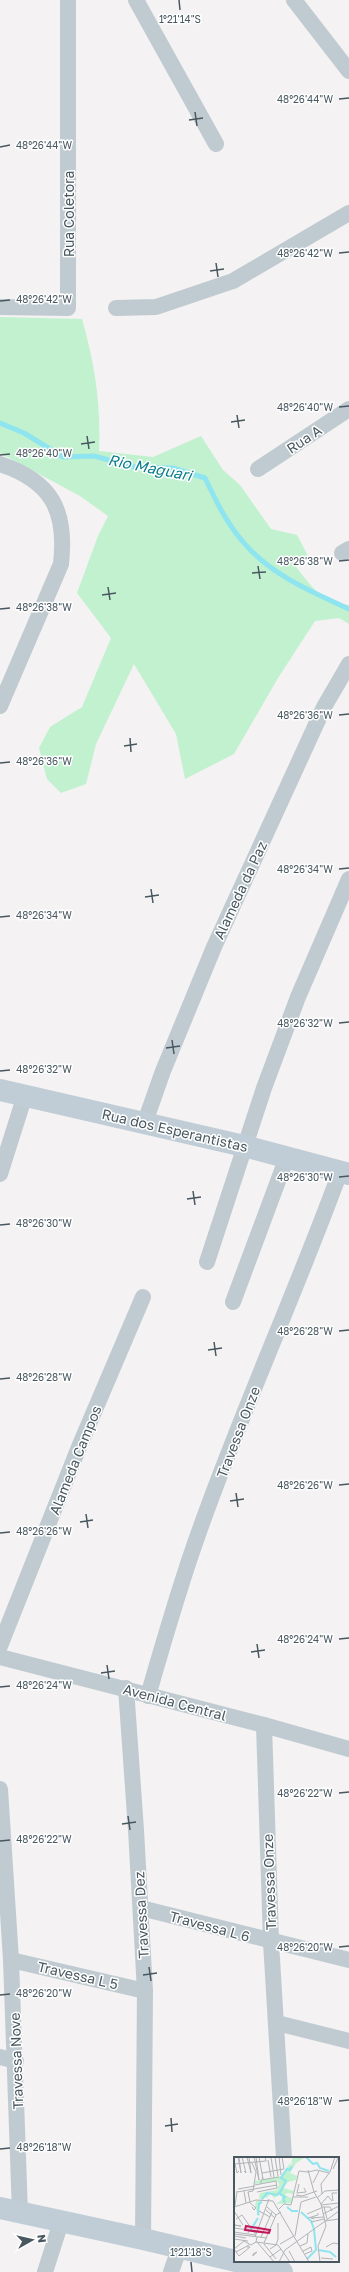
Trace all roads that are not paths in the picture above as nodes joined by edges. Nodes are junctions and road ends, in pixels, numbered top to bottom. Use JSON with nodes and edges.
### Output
{"nodes":[{"id":1,"x":68,"y":0,"type":"edge"},
{"id":2,"x":136,"y":0,"type":"edge"},
{"id":3,"x":294,"y":0,"type":"edge"},
{"id":4,"x":349,"y":71,"type":"edge"},
{"id":5,"x":216,"y":144,"type":"dead end"},
{"id":6,"x":349,"y":213,"type":"edge"},
{"id":7,"x":0,"y":307,"type":"edge"},
{"id":8,"x":116,"y":308,"type":"dead end"},
{"id":9,"x":349,"y":409,"type":"edge"},
{"id":10,"x":0,"y":464,"type":"edge"},
{"id":11,"x":258,"y":469,"type":"dead end"},
{"id":12,"x":349,"y":664,"type":"edge"},
{"id":13,"x":0,"y":706,"type":"edge"},
{"id":14,"x":349,"y":879,"type":"edge"},
{"id":15,"x":0,"y":1090,"type":"edge"},
{"id":16,"x":25,"y":1095,"type":"junction"},
{"id":17,"x":145,"y":1122,"type":"junction"},
{"id":18,"x":244,"y":1146,"type":"junction"},
{"id":19,"x":287,"y":1157,"type":"junction"},
{"id":20,"x":344,"y":1173,"type":"edge"},
{"id":21,"x":0,"y":1174,"type":"edge"},
{"id":22,"x":207,"y":1262,"type":"dead end"},
{"id":23,"x":143,"y":1296,"type":"dead end"},
{"id":24,"x":233,"y":1302,"type":"dead end"},
{"id":25,"x":0,"y":1646,"type":"edge"},
{"id":26,"x":0,"y":1656,"type":"edge"},
{"id":27,"x":126,"y":1688,"type":"junction"},
{"id":28,"x":148,"y":1696,"type":"junction"},
{"id":29,"x":264,"y":1725,"type":"junction"},
{"id":30,"x":349,"y":1749,"type":"edge"},
{"id":31,"x":0,"y":1789,"type":"edge"},
{"id":32,"x":2,"y":1877,"type":"edge"},
{"id":33,"x":141,"y":1908,"type":"junction"},
{"id":34,"x":271,"y":1942,"type":"junction"},
{"id":35,"x":11,"y":1960,"type":"junction"},
{"id":36,"x":349,"y":1960,"type":"edge"},
{"id":37,"x":145,"y":1991,"type":"junction"},
{"id":38,"x":278,"y":2022,"type":"junction"},
{"id":39,"x":349,"y":2042,"type":"edge"},
{"id":40,"x":0,"y":2058,"type":"edge"},
{"id":41,"x":16,"y":2061,"type":"junction"},
{"id":42,"x":284,"y":2157,"type":"edge"},
{"id":43,"x":10,"y":2210,"type":"edge"},
{"id":44,"x":61,"y":2222,"type":"junction"},
{"id":45,"x":143,"y":2238,"type":"junction"},
{"id":46,"x":180,"y":2249,"type":"junction"},
{"id":47,"x":234,"y":2261,"type":"edge"},
{"id":48,"x":238,"y":2262,"type":"edge"},
{"id":49,"x":45,"y":2272,"type":"edge"},
{"id":50,"x":171,"y":2272,"type":"edge"},
{"id":51,"x":282,"y":2272,"type":"edge"}],
"edges":[{"from":1,"to":7,"type":"street","name":"Rua Coletora"},
{"from":2,"to":5,"type":"street"},
{"from":3,"to":4,"type":"street"},
{"from":6,"to":8,"type":"street"},
{"from":9,"to":11,"type":"street","name":"Rua A"},
{"from":10,"to":13,"type":"street"},
{"from":12,"to":17,"type":"street","name":"Alameda da Paz"},
{"from":14,"to":18,"type":"street"},
{"from":15,"to":16,"type":"main road","name":"Rua dos Esperantistas"},
{"from":16,"to":17,"type":"main road","name":"Rua dos Esperantistas"},
{"from":16,"to":21,"type":"street"},
{"from":17,"to":18,"type":"main road","name":"Rua dos Esperantistas"},
{"from":18,"to":19,"type":"main road","name":"Rua dos Esperantistas"},
{"from":18,"to":22,"type":"street"},
{"from":19,"to":20,"type":"main road","name":"Rua dos Esperantistas"},
{"from":19,"to":24,"type":"street"},
{"from":20,"to":28,"type":"street","name":"Travessa Onze"},
{"from":23,"to":25,"type":"street","name":"Alameda Campos"},
{"from":26,"to":27,"type":"street","name":"Avenida Central"},
{"from":27,"to":28,"type":"street","name":"Avenida Central"},
{"from":27,"to":33,"type":"street","name":"Travessa Dez"},
{"from":28,"to":29,"type":"street","name":"Avenida Central"},
{"from":29,"to":30,"type":"street","name":"Avenida Central"},
{"from":29,"to":34,"type":"street","name":"Travessa Onze"},
{"from":31,"to":32,"type":"street","name":"Travessa Nove"},
{"from":32,"to":35,"type":"street","name":"Travessa Nove"},
{"from":33,"to":34,"type":"street","name":"Travessa L 6"},
{"from":33,"to":37,"type":"street","name":"Travessa Dez"},
{"from":34,"to":36,"type":"street","name":"Travessa L 6"},
{"from":34,"to":38,"type":"street","name":"Travessa Onze"},
{"from":35,"to":37,"type":"street","name":"Travessa L 5"},
{"from":35,"to":41,"type":"street","name":"Travessa Nove"},
{"from":37,"to":45,"type":"street","name":"Travessa Dez"},
{"from":38,"to":39,"type":"street"},
{"from":38,"to":42,"type":"street","name":"Travessa Onze"},
{"from":40,"to":41,"type":"street"},
{"from":41,"to":43,"type":"street","name":"Travessa Nove"},
{"from":43,"to":44,"type":"main road"},
{"from":44,"to":45,"type":"main road"},
{"from":44,"to":49,"type":"street"},
{"from":45,"to":46,"type":"main road"},
{"from":46,"to":47,"type":"main road"},
{"from":46,"to":50,"type":"street"},
{"from":48,"to":51,"type":"main road"}]}
